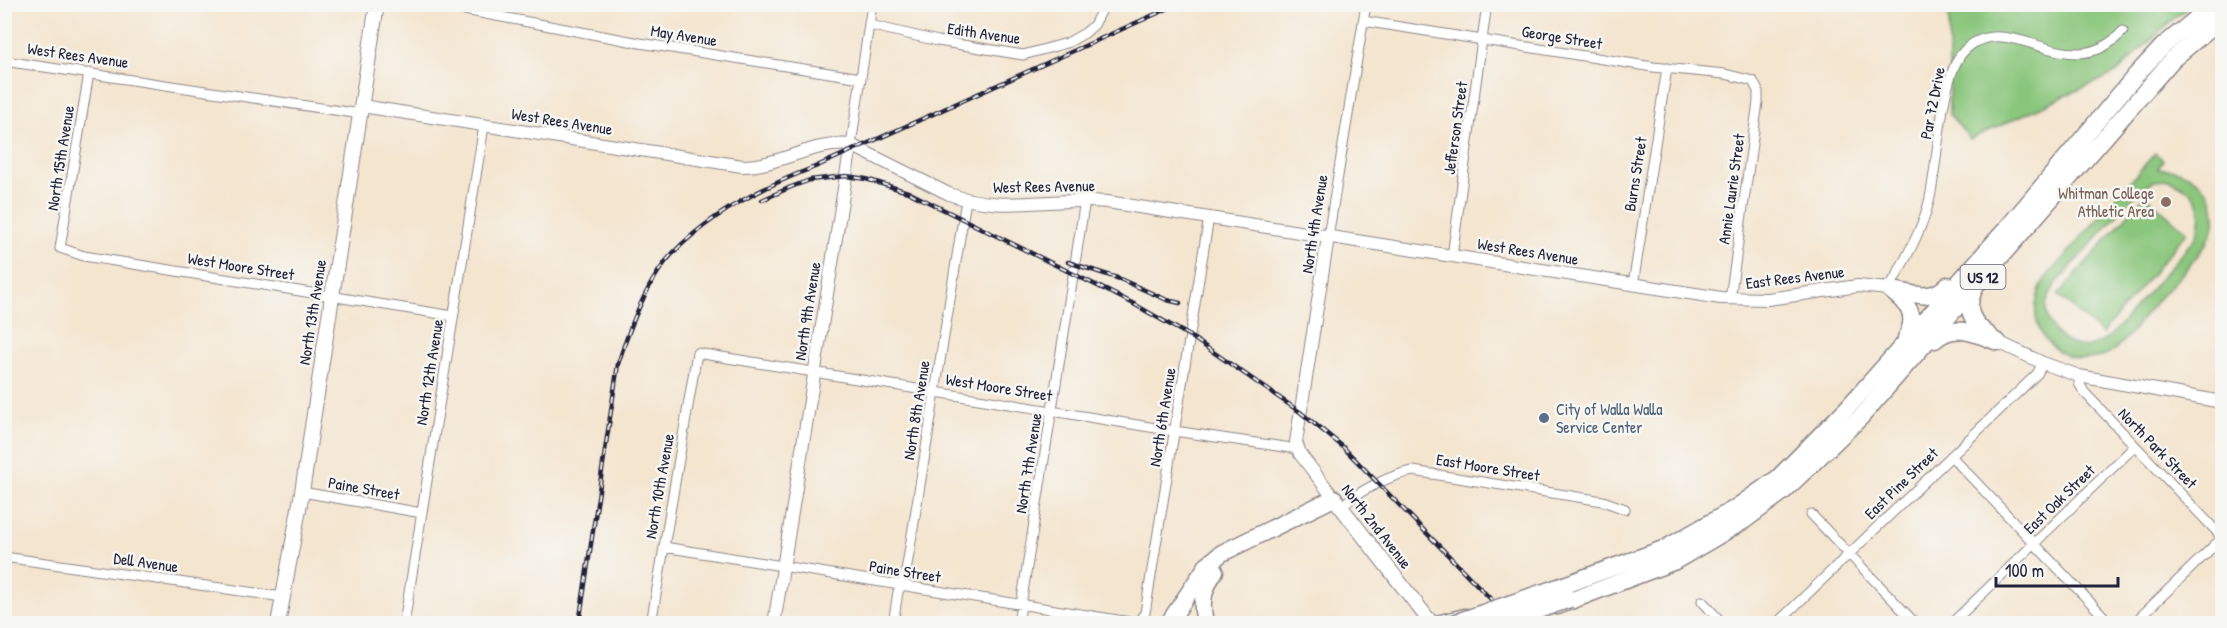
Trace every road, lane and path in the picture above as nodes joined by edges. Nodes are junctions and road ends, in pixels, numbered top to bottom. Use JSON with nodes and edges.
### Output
{"nodes":[{"id":1,"x":377,"y":4,"type":"edge"},
{"id":2,"x":432,"y":4,"type":"edge"},
{"id":3,"x":872,"y":4,"type":"edge"},
{"id":4,"x":1094,"y":4,"type":"edge"},
{"id":5,"x":1366,"y":4,"type":"edge"},
{"id":6,"x":1487,"y":4,"type":"edge"},
{"id":7,"x":2214,"y":4,"type":"edge"},
{"id":8,"x":2223,"y":18,"type":"edge"},
{"id":9,"x":1363,"y":21,"type":"junction"},
{"id":10,"x":869,"y":25,"type":"junction"},
{"id":11,"x":2123,"y":31,"type":"dead end"},
{"id":12,"x":1482,"y":39,"type":"junction"},
{"id":13,"x":4,"y":61,"type":"edge"},
{"id":14,"x":1667,"y":68,"type":"junction"},
{"id":15,"x":89,"y":73,"type":"junction"},
{"id":16,"x":861,"y":78,"type":"junction"},
{"id":17,"x":1755,"y":83,"type":"joint"},
{"id":18,"x":361,"y":110,"type":"junction"},
{"id":19,"x":484,"y":126,"type":"junction"},
{"id":20,"x":2098,"y":130,"type":"junction"},
{"id":21,"x":851,"y":145,"type":"junction"},
{"id":22,"x":966,"y":200,"type":"junction"},
{"id":23,"x":1085,"y":200,"type":"junction"},
{"id":24,"x":1209,"y":217,"type":"junction"},
{"id":25,"x":2007,"y":228,"type":"junction"},
{"id":26,"x":1328,"y":237,"type":"junction"},
{"id":27,"x":60,"y":248,"type":"joint"},
{"id":28,"x":1452,"y":256,"type":"junction"},
{"id":29,"x":1978,"y":283,"type":"junction"},
{"id":30,"x":1633,"y":285,"type":"junction"},
{"id":31,"x":1889,"y":289,"type":"junction"},
{"id":32,"x":332,"y":295,"type":"junction"},
{"id":33,"x":1730,"y":299,"type":"junction"},
{"id":34,"x":453,"y":316,"type":"junction"},
{"id":35,"x":1998,"y":342,"type":"junction"},
{"id":36,"x":1904,"y":344,"type":"junction"},
{"id":37,"x":697,"y":353,"type":"joint"},
{"id":38,"x":2043,"y":363,"type":"junction"},
{"id":39,"x":814,"y":372,"type":"junction"},
{"id":40,"x":2079,"y":376,"type":"junction"},
{"id":41,"x":934,"y":392,"type":"junction"},
{"id":42,"x":1881,"y":395,"type":"junction"},
{"id":43,"x":2223,"y":402,"type":"edge"},
{"id":44,"x":1052,"y":411,"type":"junction"},
{"id":45,"x":1174,"y":431,"type":"junction"},
{"id":46,"x":2135,"y":446,"type":"junction"},
{"id":47,"x":1298,"y":449,"type":"junction"},
{"id":48,"x":1950,"y":456,"type":"junction"},
{"id":49,"x":302,"y":492,"type":"junction"},
{"id":50,"x":1342,"y":501,"type":"junction"},
{"id":51,"x":1625,"y":509,"type":"dead end"},
{"id":52,"x":422,"y":513,"type":"junction"},
{"id":53,"x":1811,"y":514,"type":"dead end"},
{"id":54,"x":2223,"y":537,"type":"edge"},
{"id":55,"x":2034,"y":544,"type":"junction"},
{"id":56,"x":664,"y":547,"type":"junction"},
{"id":57,"x":1849,"y":554,"type":"junction"},
{"id":58,"x":4,"y":557,"type":"edge"},
{"id":59,"x":783,"y":566,"type":"junction"},
{"id":60,"x":901,"y":585,"type":"junction"},
{"id":61,"x":1568,"y":591,"type":"junction"},
{"id":62,"x":283,"y":597,"type":"junction"},
{"id":63,"x":1702,"y":601,"type":"dead end"},
{"id":64,"x":1021,"y":605,"type":"junction"},
{"id":65,"x":1477,"y":614,"type":"junction"},
{"id":66,"x":1141,"y":620,"type":"joint"},
{"id":67,"x":278,"y":624,"type":"edge"},
{"id":68,"x":404,"y":624,"type":"edge"},
{"id":69,"x":651,"y":624,"type":"edge"},
{"id":70,"x":774,"y":624,"type":"edge"},
{"id":71,"x":893,"y":624,"type":"edge"},
{"id":72,"x":1018,"y":624,"type":"edge"},
{"id":73,"x":1168,"y":624,"type":"edge"},
{"id":74,"x":1206,"y":624,"type":"edge"},
{"id":75,"x":1431,"y":624,"type":"edge"},
{"id":76,"x":1437,"y":624,"type":"edge"},
{"id":77,"x":1451,"y":624,"type":"edge"},
{"id":78,"x":1498,"y":624,"type":"edge"},
{"id":79,"x":1521,"y":624,"type":"edge"},
{"id":80,"x":1723,"y":624,"type":"edge"},
{"id":81,"x":1776,"y":624,"type":"edge"},
{"id":82,"x":1916,"y":624,"type":"edge"},
{"id":83,"x":1951,"y":624,"type":"edge"},
{"id":84,"x":2111,"y":624,"type":"edge"},
{"id":85,"x":2133,"y":624,"type":"edge"}],
"edges":[{"from":1,"to":18,"type":"main road","name":"North 13th Avenue"},
{"from":2,"to":16,"type":"street","name":"May Avenue"},
{"from":3,"to":10,"type":"street","name":"North 9th Avenue"},
{"from":4,"to":10,"type":"street","name":"Edith Avenue"},
{"from":5,"to":9,"type":"street","name":"North 4th Avenue"},
{"from":6,"to":12,"type":"street","name":"Jefferson Street"},
{"from":7,"to":20,"type":"highway","number":"US 12"},
{"from":8,"to":20,"type":"highway","number":"US 12"},
{"from":9,"to":12,"type":"street","name":"George Street"},
{"from":9,"to":26,"type":"street","name":"North 4th Avenue"},
{"from":10,"to":16,"type":"street","name":"North 9th Avenue"},
{"from":11,"to":31,"type":"street","name":"Par 72 Drive"},
{"from":12,"to":14,"type":"street","name":"George Street"},
{"from":12,"to":28,"type":"street","name":"Jefferson Street"},
{"from":13,"to":15,"type":"street","name":"West Rees Avenue"},
{"from":14,"to":17,"type":"street","name":"George Street"},
{"from":14,"to":30,"type":"street","name":"Burns Street"},
{"from":15,"to":18,"type":"street","name":"West Rees Avenue"},
{"from":15,"to":27,"type":"street","name":"North 15th Avenue"},
{"from":16,"to":21,"type":"street","name":"North 9th Avenue"},
{"from":17,"to":33,"type":"street","name":"Annie Laurie Street"},
{"from":18,"to":19,"type":"street","name":"West Rees Avenue"},
{"from":18,"to":32,"type":"main road","name":"North 13th Avenue"},
{"from":19,"to":21,"type":"street","name":"West Rees Avenue"},
{"from":19,"to":34,"type":"street","name":"North 12th Avenue"},
{"from":20,"to":25,"type":"highway","number":"US 12"},
{"from":20,"to":29,"type":"highway","number":"US 12"},
{"from":21,"to":22,"type":"street","name":"West Rees Avenue"},
{"from":21,"to":39,"type":"street","name":"North 9th Avenue"},
{"from":22,"to":23,"type":"street","name":"West Rees Avenue"},
{"from":22,"to":41,"type":"street","name":"North 8th Avenue"},
{"from":23,"to":24,"type":"street","name":"West Rees Avenue"},
{"from":23,"to":44,"type":"street","name":"North 7th Avenue"},
{"from":24,"to":26,"type":"street","name":"West Rees Avenue"},
{"from":24,"to":45,"type":"street","name":"North 6th Avenue"},
{"from":25,"to":31,"type":"highway"},
{"from":25,"to":36,"type":"highway","number":"US 12"},
{"from":26,"to":28,"type":"street","name":"West Rees Avenue"},
{"from":26,"to":47,"type":"street","name":"North 4th Avenue"},
{"from":27,"to":32,"type":"street","name":"West Moore Street"},
{"from":28,"to":30,"type":"street","name":"West Rees Avenue"},
{"from":29,"to":35,"type":"highway"},
{"from":29,"to":42,"type":"highway","number":"US 12"},
{"from":30,"to":33,"type":"street","name":"East Rees Avenue"},
{"from":31,"to":33,"type":"street","name":"East Rees Avenue"},
{"from":31,"to":36,"type":"highway"},
{"from":32,"to":34,"type":"street","name":"West Moore Street"},
{"from":32,"to":49,"type":"main road","name":"North 13th Avenue"},
{"from":34,"to":52,"type":"street","name":"North 12th Avenue"},
{"from":35,"to":38,"type":"street"},
{"from":35,"to":42,"type":"highway"},
{"from":36,"to":61,"type":"highway","number":"US 12"},
{"from":37,"to":39,"type":"street","name":"West Moore Street"},
{"from":37,"to":56,"type":"street","name":"North 10th Avenue"},
{"from":38,"to":40,"type":"street"},
{"from":38,"to":48,"type":"street","name":"East Pine Street"},
{"from":39,"to":41,"type":"street","name":"West Moore Street"},
{"from":39,"to":59,"type":"street","name":"North 9th Avenue"},
{"from":40,"to":43,"type":"street"},
{"from":40,"to":46,"type":"street","name":"North Park Street"},
{"from":41,"to":44,"type":"street","name":"West Moore Street"},
{"from":41,"to":60,"type":"street","name":"North 8th Avenue"},
{"from":42,"to":61,"type":"highway","number":"US 12"},
{"from":44,"to":45,"type":"street","name":"West Moore Street"},
{"from":44,"to":64,"type":"street","name":"North 7th Avenue"},
{"from":45,"to":47,"type":"street","name":"West Moore Street"},
{"from":45,"to":66,"type":"street","name":"North 6th Avenue"},
{"from":46,"to":54,"type":"street","name":"North Park Street"},
{"from":46,"to":55,"type":"street","name":"East Oak Street"},
{"from":47,"to":50,"type":"street","name":"North 2nd Avenue"},
{"from":48,"to":55,"type":"street"},
{"from":48,"to":57,"type":"street","name":"East Pine Street"},
{"from":49,"to":52,"type":"street","name":"Paine Street"},
{"from":49,"to":62,"type":"main road","name":"North 13th Avenue"},
{"from":50,"to":51,"type":"street","name":"East Moore Street"},
{"from":50,"to":73,"type":"highway"},
{"from":50,"to":74,"type":"highway"},
{"from":50,"to":75,"type":"main road","name":"North 2nd Avenue"},
{"from":52,"to":68,"type":"street","name":"North 12th Avenue"},
{"from":53,"to":57,"type":"street"},
{"from":54,"to":85,"type":"street"},
{"from":55,"to":83,"type":"street","name":"East Oak Street"},
{"from":55,"to":84,"type":"street"},
{"from":56,"to":59,"type":"street","name":"Paine Street"},
{"from":56,"to":69,"type":"street","name":"North 10th Avenue"},
{"from":57,"to":81,"type":"street","name":"East Pine Street"},
{"from":57,"to":82,"type":"street"},
{"from":58,"to":62,"type":"street","name":"Dell Avenue"},
{"from":59,"to":60,"type":"street","name":"Paine Street"},
{"from":59,"to":70,"type":"street","name":"North 9th Avenue"},
{"from":60,"to":64,"type":"street","name":"Paine Street"},
{"from":60,"to":71,"type":"street","name":"North 8th Avenue"},
{"from":61,"to":65,"type":"highway","number":"US 12","bridge":true},
{"from":61,"to":78,"type":"highway","number":"US 12","bridge":true},
{"from":61,"to":79,"type":"highway","bridge":true},
{"from":62,"to":67,"type":"main road","name":"North 13th Avenue"},
{"from":63,"to":80,"type":"street"},
{"from":64,"to":66,"type":"street","name":"Paine Street"},
{"from":64,"to":72,"type":"street","name":"North 7th Avenue"},
{"from":65,"to":76,"type":"highway","bridge":true},
{"from":65,"to":77,"type":"highway","number":"US 12","bridge":true}]}
